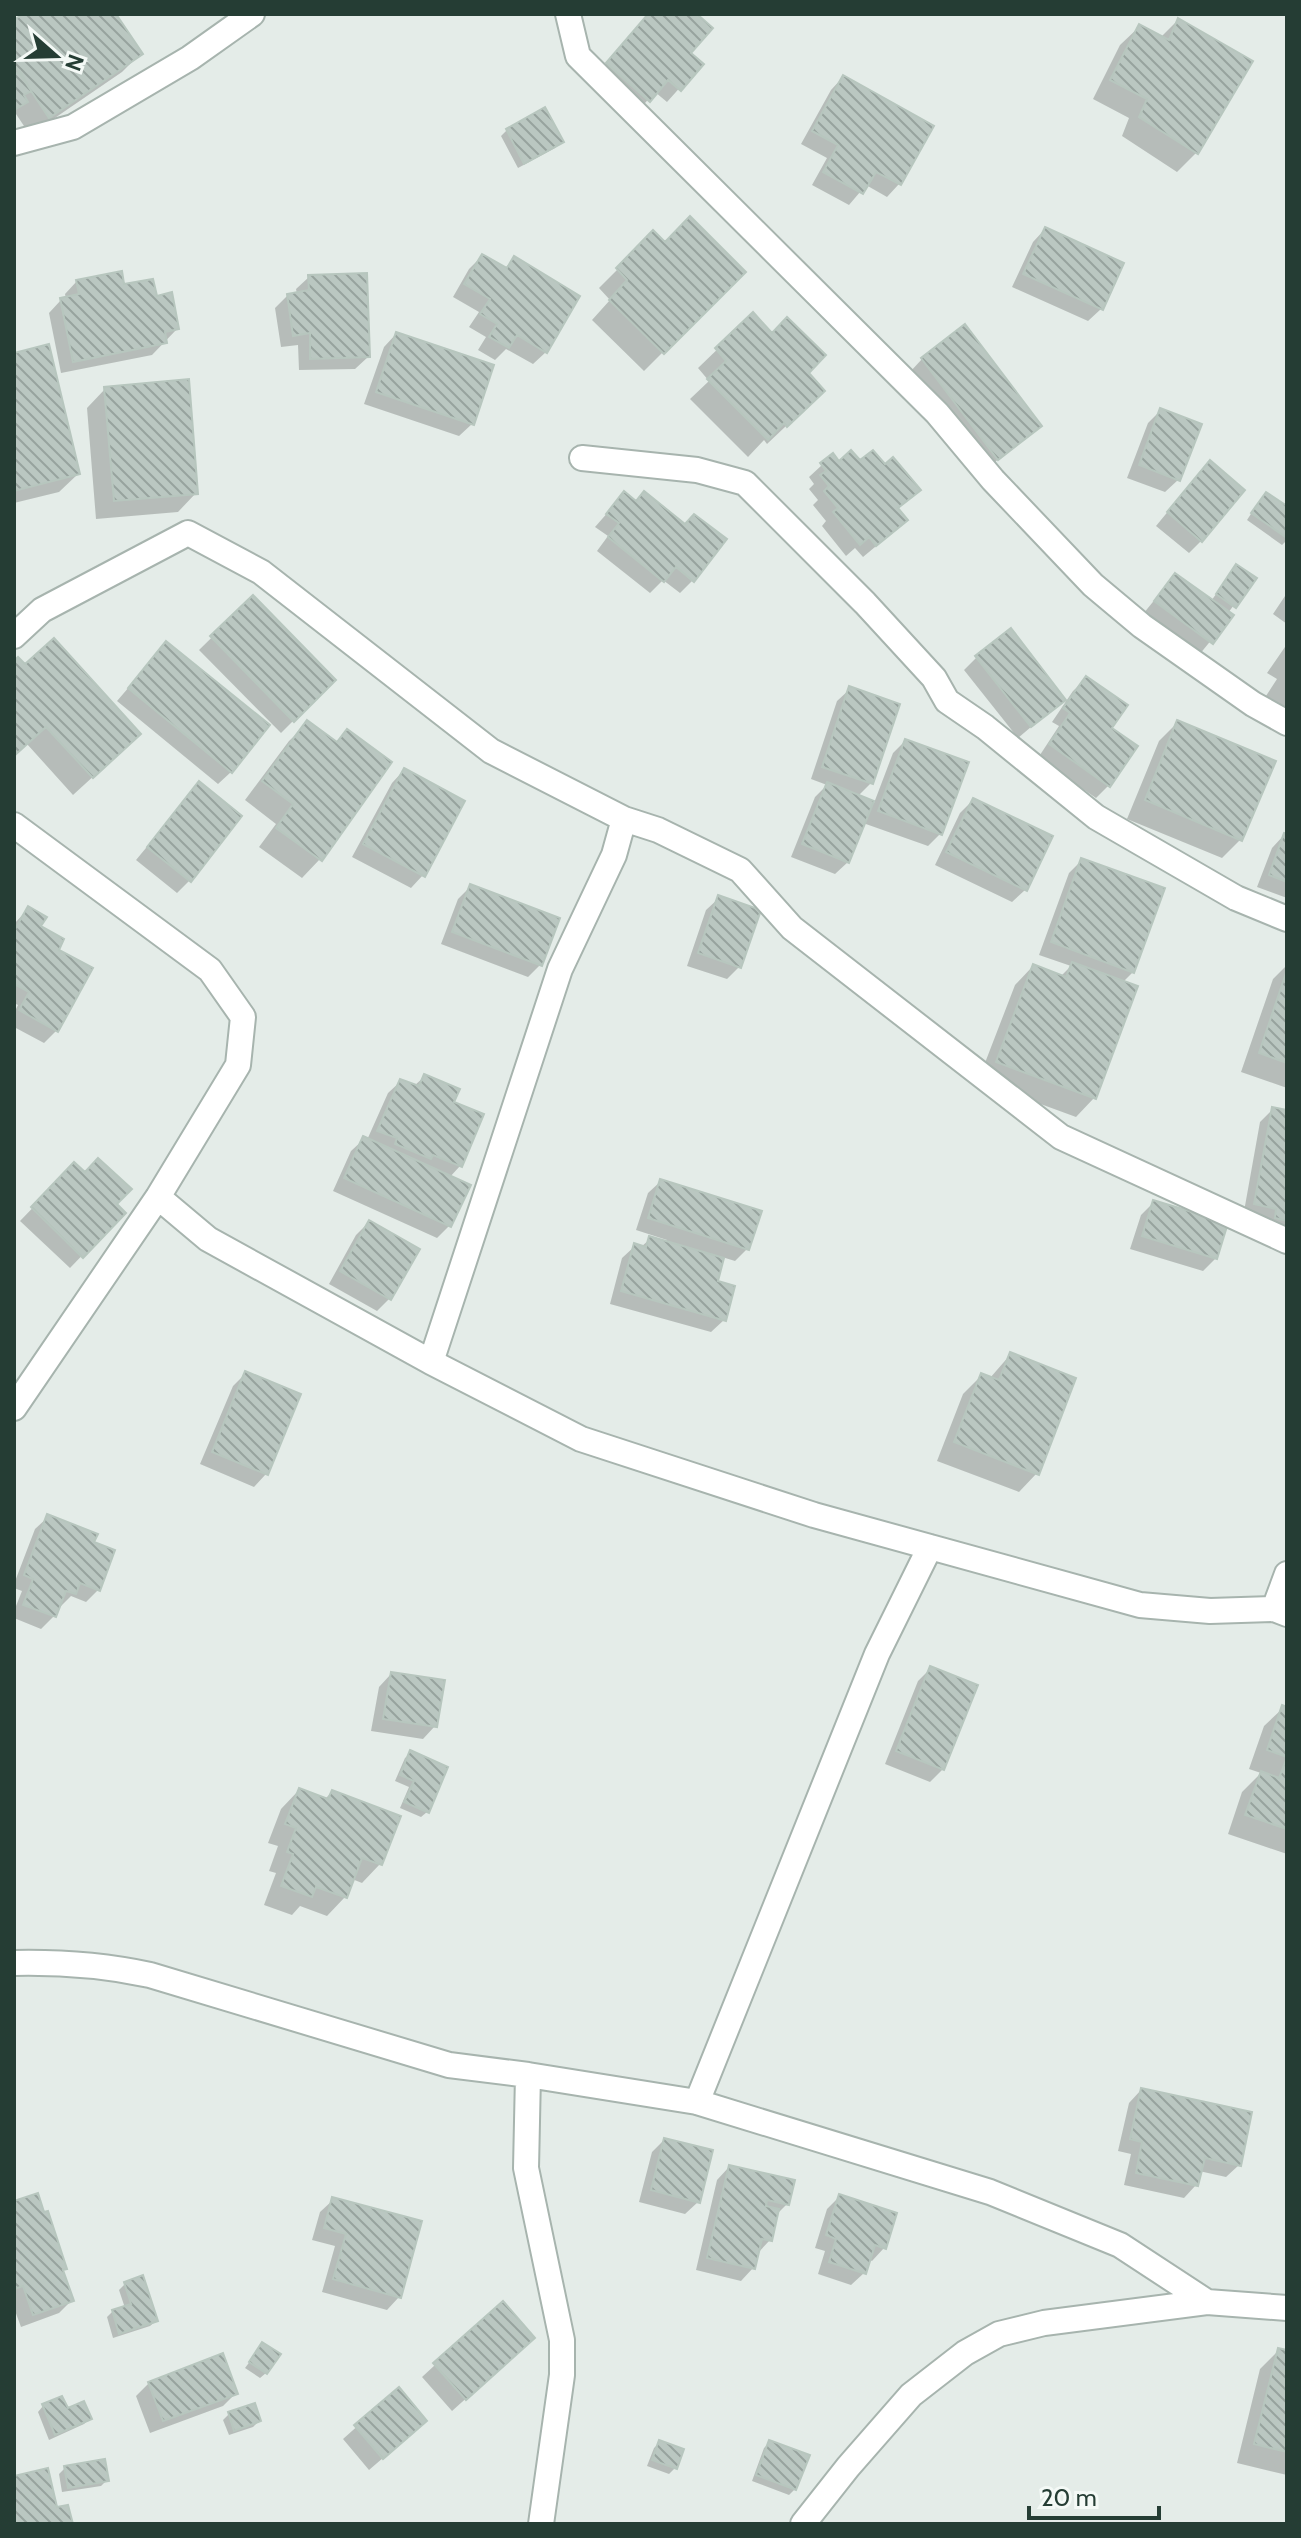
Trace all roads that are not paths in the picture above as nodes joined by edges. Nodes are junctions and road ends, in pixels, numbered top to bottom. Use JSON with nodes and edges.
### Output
{"nodes":[{"id":1,"x":252,"y":14,"type":"edge"},
{"id":2,"x":568,"y":14,"type":"edge"},
{"id":3,"x":14,"y":143,"type":"edge"},
{"id":4,"x":582,"y":458,"type":"dead end"},
{"id":5,"x":14,"y":636,"type":"edge"},
{"id":6,"x":1287,"y":723,"type":"edge"},
{"id":7,"x":624,"y":819,"type":"junction"},
{"id":8,"x":14,"y":825,"type":"edge"},
{"id":9,"x":1287,"y":919,"type":"edge"},
{"id":10,"x":158,"y":1197,"type":"junction"},
{"id":11,"x":1287,"y":1241,"type":"edge"},
{"id":12,"x":431,"y":1362,"type":"junction"},
{"id":13,"x":14,"y":1408,"type":"edge"},
{"id":14,"x":930,"y":1547,"type":"junction"},
{"id":15,"x":1287,"y":1574,"type":"edge"},
{"id":16,"x":1280,"y":1612,"type":"edge"},
{"id":17,"x":14,"y":1963,"type":"edge"},
{"id":18,"x":528,"y":2075,"type":"junction"},
{"id":19,"x":697,"y":2102,"type":"junction"},
{"id":20,"x":1207,"y":2302,"type":"junction"},
{"id":21,"x":1287,"y":2308,"type":"edge"},
{"id":22,"x":541,"y":2524,"type":"edge"},
{"id":23,"x":803,"y":2524,"type":"edge"}],
"edges":[{"from":1,"to":3,"type":"street"},
{"from":2,"to":6,"type":"street"},
{"from":4,"to":9,"type":"street"},
{"from":5,"to":7,"type":"street"},
{"from":7,"to":11,"type":"street"},
{"from":7,"to":12,"type":"street"},
{"from":8,"to":10,"type":"street"},
{"from":10,"to":12,"type":"street"},
{"from":10,"to":13,"type":"street"},
{"from":12,"to":14,"type":"street"},
{"from":14,"to":16,"type":"street"},
{"from":14,"to":19,"type":"street"},
{"from":15,"to":16,"type":"street"},
{"from":17,"to":18,"type":"street"},
{"from":18,"to":19,"type":"street"},
{"from":18,"to":22,"type":"street"},
{"from":19,"to":20,"type":"street"},
{"from":20,"to":21,"type":"street"},
{"from":20,"to":23,"type":"street"}]}
